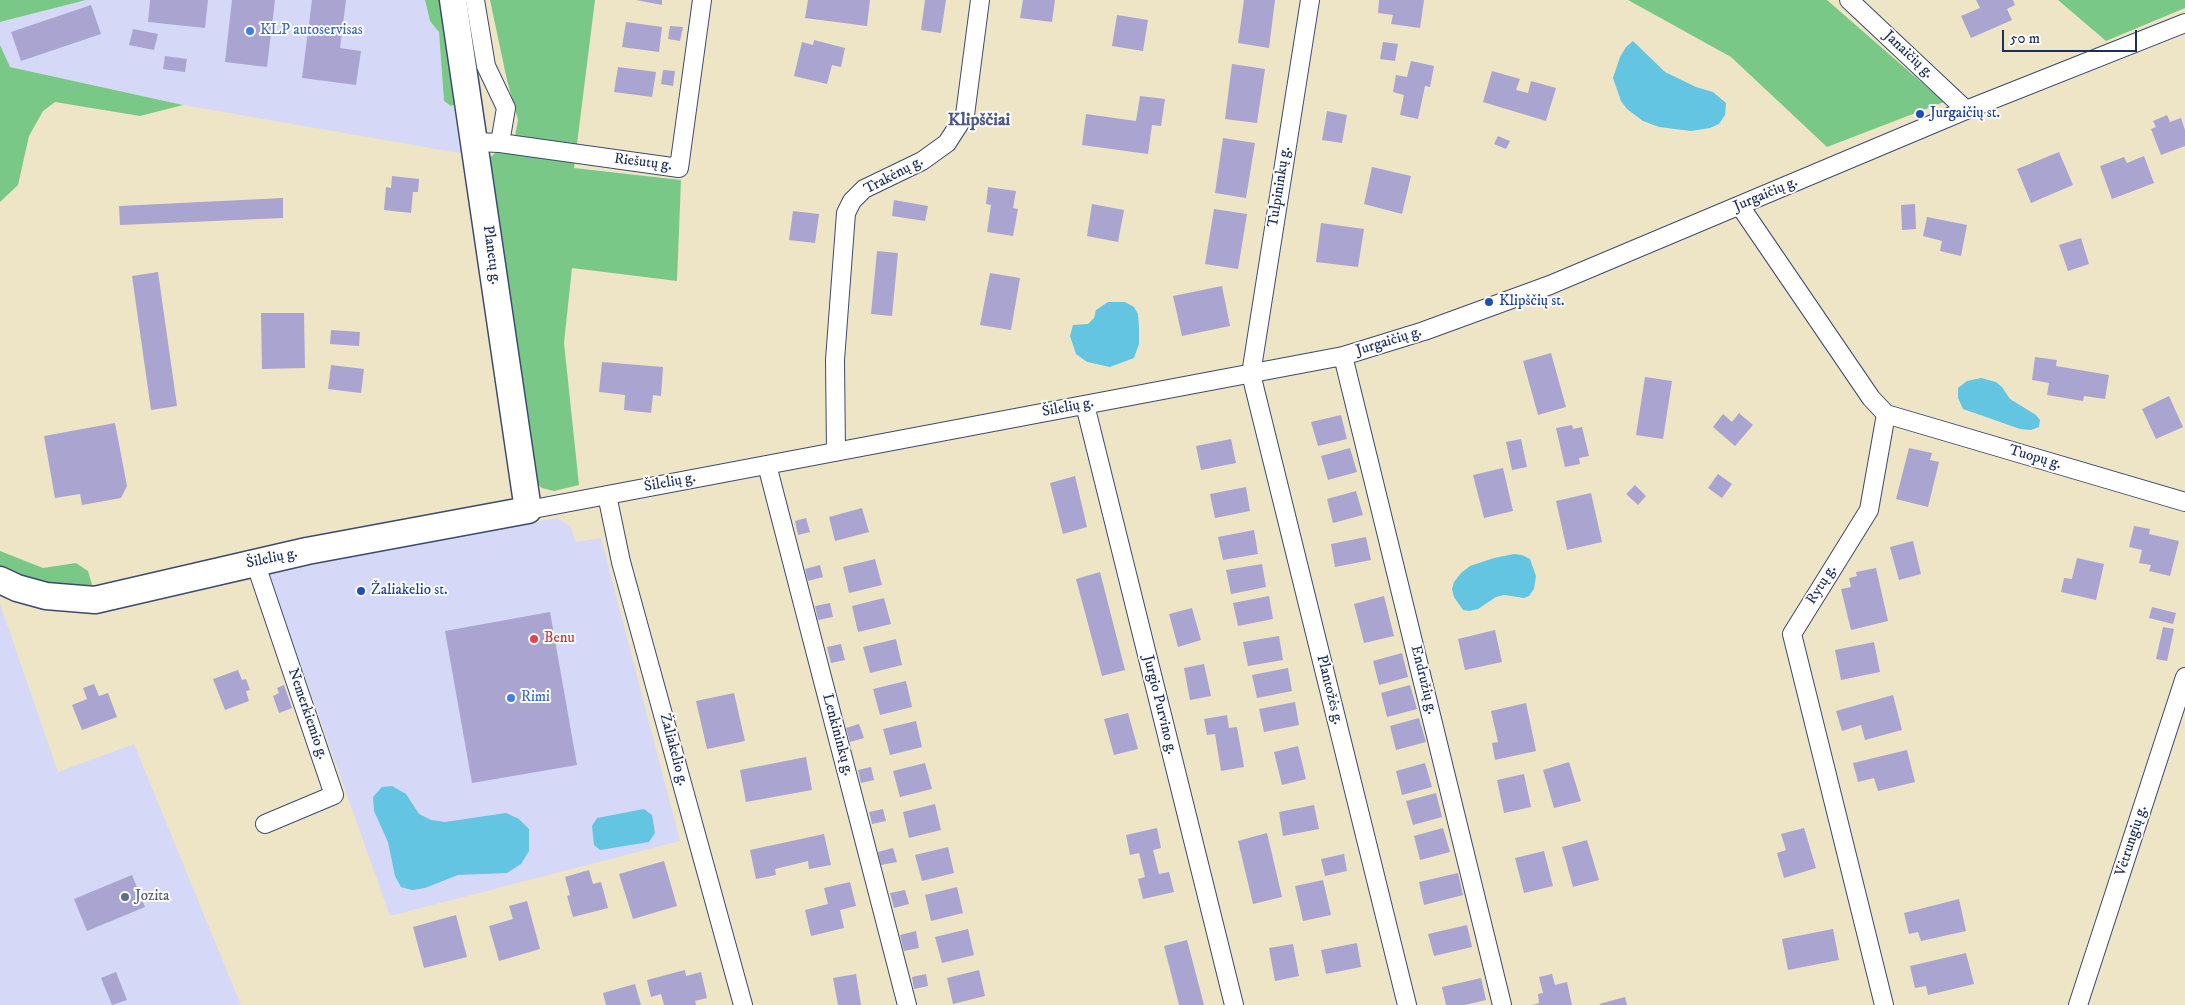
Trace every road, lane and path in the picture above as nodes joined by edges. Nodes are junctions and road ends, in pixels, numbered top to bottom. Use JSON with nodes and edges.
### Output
{"nodes":[{"id":1,"x":453,"y":0,"type":"edge"},
{"id":2,"x":474,"y":0,"type":"edge"},
{"id":3,"x":702,"y":0,"type":"edge"},
{"id":4,"x":980,"y":0,"type":"edge"},
{"id":5,"x":1310,"y":0,"type":"edge"},
{"id":6,"x":1849,"y":0,"type":"edge"},
{"id":7,"x":2185,"y":23,"type":"edge"},
{"id":8,"x":1966,"y":110,"type":"junction"},
{"id":9,"x":488,"y":142,"type":"junction"},
{"id":10,"x":1740,"y":206,"type":"junction"},
{"id":11,"x":1343,"y":356,"type":"junction"},
{"id":12,"x":1250,"y":374,"type":"junction"},
{"id":13,"x":1085,"y":405,"type":"junction"},
{"id":14,"x":1886,"y":414,"type":"junction"},
{"id":15,"x":836,"y":452,"type":"junction"},
{"id":16,"x":767,"y":465,"type":"junction"},
{"id":17,"x":607,"y":495,"type":"junction"},
{"id":18,"x":2185,"y":502,"type":"edge"},
{"id":19,"x":528,"y":510,"type":"junction"},
{"id":20,"x":256,"y":562,"type":"junction"},
{"id":21,"x":0,"y":580,"type":"edge"},
{"id":22,"x":2185,"y":677,"type":"edge"},
{"id":23,"x":265,"y":824,"type":"dead end"},
{"id":24,"x":743,"y":1005,"type":"edge"},
{"id":25,"x":907,"y":1005,"type":"edge"},
{"id":26,"x":1234,"y":1005,"type":"edge"},
{"id":27,"x":1407,"y":1005,"type":"edge"},
{"id":28,"x":1502,"y":1005,"type":"edge"},
{"id":29,"x":1884,"y":1005,"type":"edge"},
{"id":30,"x":2078,"y":1005,"type":"edge"}],
"edges":[{"from":1,"to":9,"type":"main road","name":"Planetų g."},
{"from":2,"to":9,"type":"street"},
{"from":3,"to":9,"type":"street","name":"Riešutų g."},
{"from":4,"to":15,"type":"street","name":"Trakėnų g."},
{"from":5,"to":12,"type":"street","name":"Tulpininkų g."},
{"from":6,"to":8,"type":"street","name":"Janaičių g."},
{"from":7,"to":8,"type":"street","name":"Jurgaičių g."},
{"from":8,"to":10,"type":"street","name":"Jurgaičių g."},
{"from":9,"to":19,"type":"main road","name":"Planetų g."},
{"from":10,"to":11,"type":"street","name":"Jurgaičių g."},
{"from":10,"to":14,"type":"street"},
{"from":11,"to":12,"type":"street","name":"Šilelių g."},
{"from":11,"to":28,"type":"street","name":"Endružių g."},
{"from":12,"to":13,"type":"street","name":"Šilelių g."},
{"from":12,"to":27,"type":"street","name":"Plantožės g."},
{"from":13,"to":15,"type":"street","name":"Šilelių g."},
{"from":13,"to":26,"type":"street","name":"Jurgio Purvino g."},
{"from":14,"to":18,"type":"street","name":"Tuopų g."},
{"from":14,"to":29,"type":"street","name":"Rytų g."},
{"from":15,"to":16,"type":"street","name":"Šilelių g."},
{"from":16,"to":17,"type":"street","name":"Šilelių g."},
{"from":16,"to":25,"type":"street","name":"Lenkininkų g."},
{"from":17,"to":19,"type":"street","name":"Šilelių g."},
{"from":17,"to":24,"type":"street","name":"Žaliakelio g."},
{"from":19,"to":20,"type":"main road","name":"Šilelių g."},
{"from":20,"to":21,"type":"main road","name":"Šilelių g."},
{"from":20,"to":23,"type":"street","name":"Nemerkiemio g."},
{"from":22,"to":30,"type":"street","name":"Vėtrungių g."}]}
